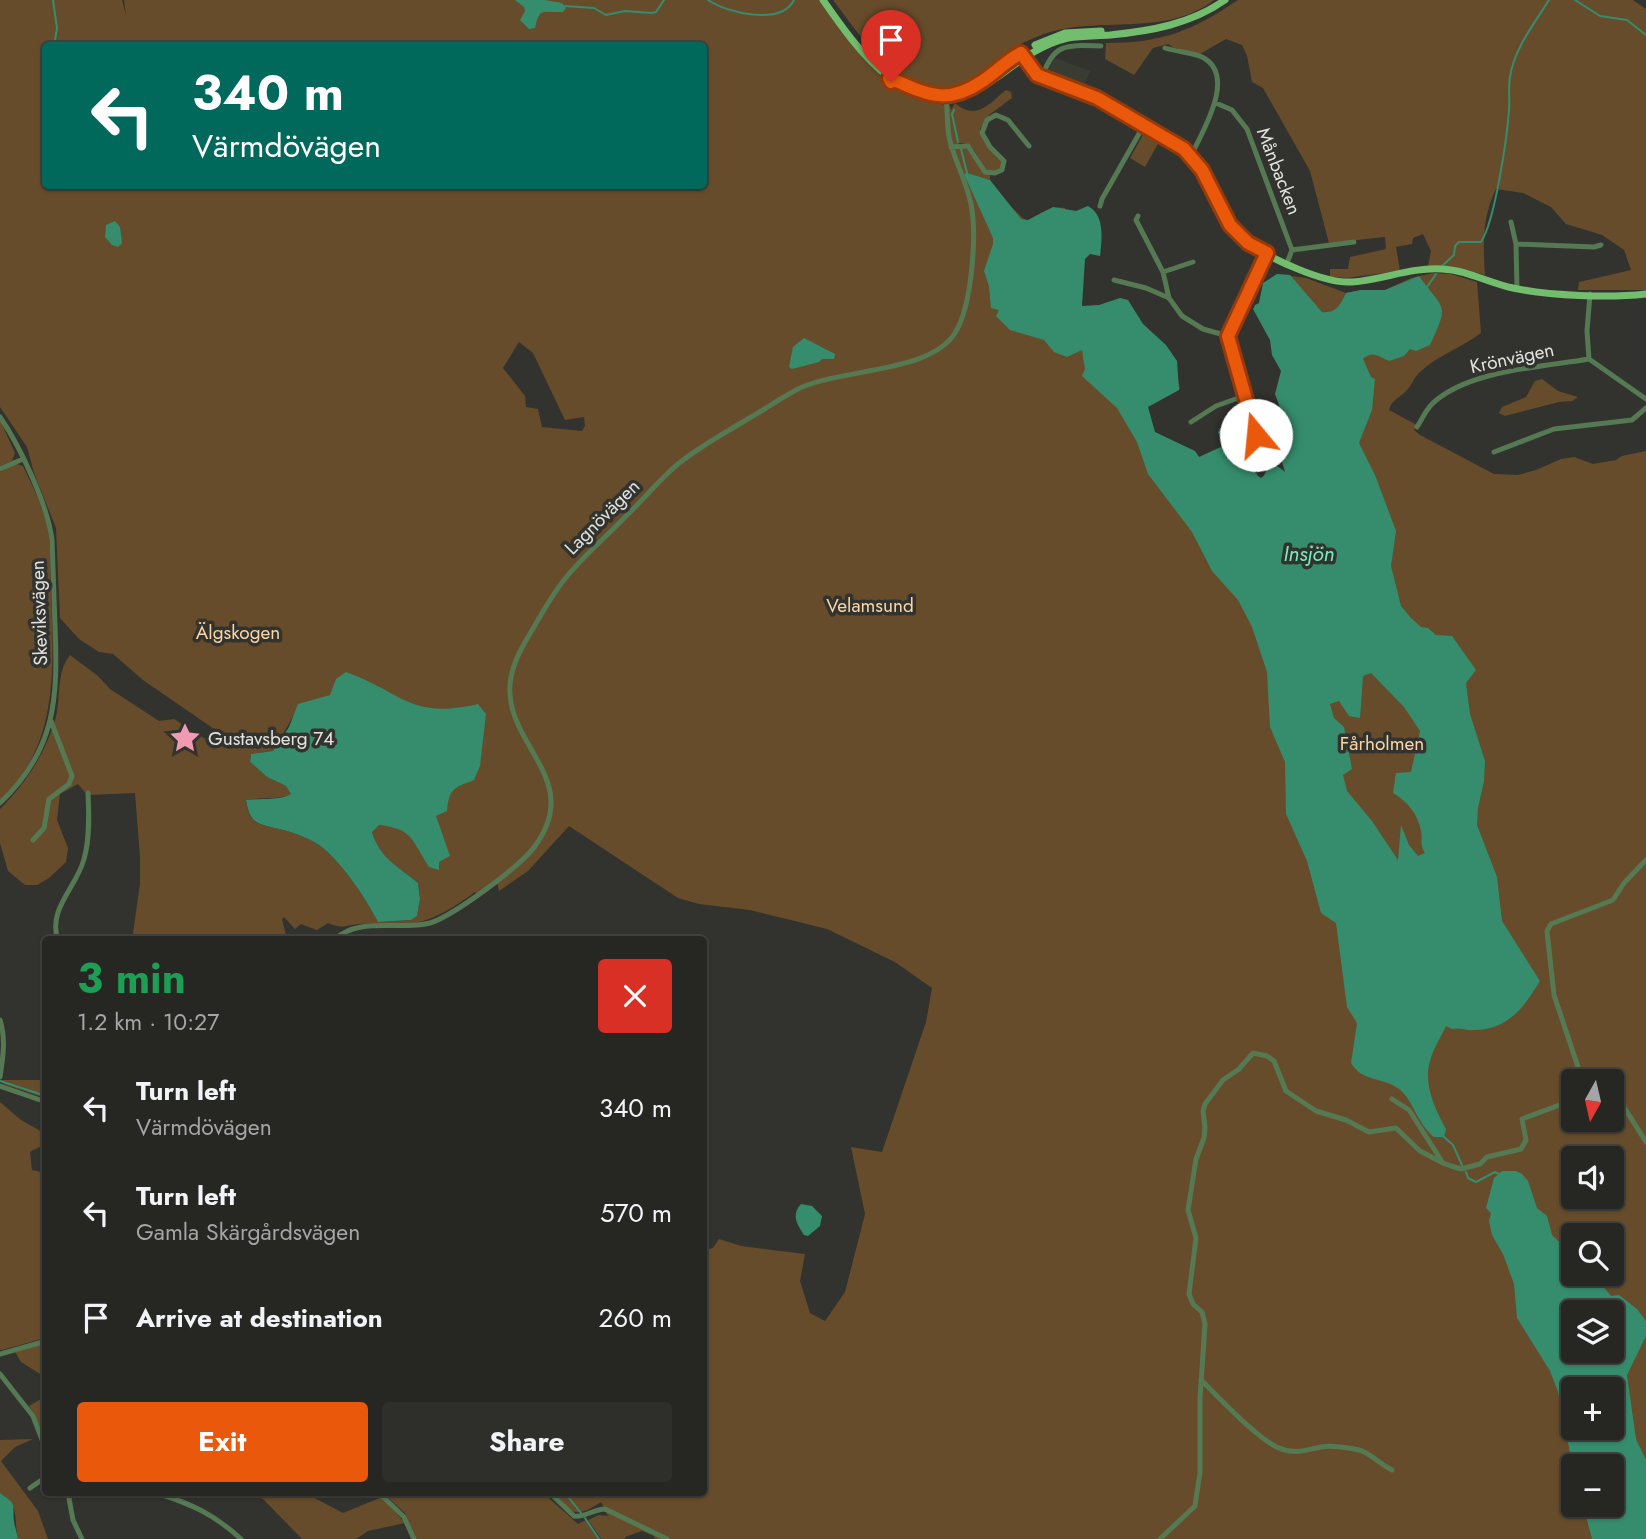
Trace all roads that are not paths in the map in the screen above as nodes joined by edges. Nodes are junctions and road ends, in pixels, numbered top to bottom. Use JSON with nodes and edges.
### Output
{"nodes":[{"id":1,"x":823,"y":0,"type":"edge"},
{"id":2,"x":1225,"y":0,"type":"edge"},
{"id":3,"x":1101,"y":46,"type":"dead end"},
{"id":4,"x":1165,"y":47,"type":"dead end"},
{"id":5,"x":1022,"y":55,"type":"junction"},
{"id":6,"x":1042,"y":78,"type":"junction"},
{"id":7,"x":946,"y":98,"type":"junction"},
{"id":8,"x":1216,"y":103,"type":"junction"},
{"id":9,"x":1144,"y":125,"type":"junction"},
{"id":10,"x":957,"y":146,"type":"junction"},
{"id":11,"x":1029,"y":146,"type":"dead end"},
{"id":12,"x":1192,"y":156,"type":"junction"},
{"id":13,"x":1100,"y":206,"type":"dead end"},
{"id":14,"x":1138,"y":216,"type":"dead end"},
{"id":15,"x":1511,"y":222,"type":"dead end"},
{"id":16,"x":1354,"y":242,"type":"dead end"},
{"id":17,"x":1516,"y":244,"type":"junction"},
{"id":18,"x":1601,"y":245,"type":"dead end"},
{"id":19,"x":1292,"y":250,"type":"junction"},
{"id":20,"x":1267,"y":253,"type":"junction"},
{"id":21,"x":1193,"y":262,"type":"dead end"},
{"id":22,"x":1287,"y":263,"type":"junction"},
{"id":23,"x":1163,"y":272,"type":"junction"},
{"id":24,"x":1114,"y":279,"type":"dead end"},
{"id":25,"x":1517,"y":289,"type":"junction"},
{"id":26,"x":1590,"y":294,"type":"junction"},
{"id":27,"x":1646,"y":294,"type":"edge"},
{"id":28,"x":1169,"y":298,"type":"junction"},
{"id":29,"x":1228,"y":336,"type":"junction"},
{"id":30,"x":1589,"y":359,"type":"junction"},
{"id":31,"x":1244,"y":396,"type":"junction"},
{"id":32,"x":1646,"y":399,"type":"edge"},
{"id":33,"x":1646,"y":408,"type":"edge"},
{"id":34,"x":0,"y":418,"type":"edge"},
{"id":35,"x":1191,"y":422,"type":"dead end"},
{"id":36,"x":1417,"y":427,"type":"dead end"},
{"id":37,"x":1256,"y":435,"type":"dead end"},
{"id":38,"x":1494,"y":452,"type":"dead end"},
{"id":39,"x":23,"y":459,"type":"junction"},
{"id":40,"x":0,"y":469,"type":"edge"},
{"id":41,"x":51,"y":721,"type":"junction"},
{"id":42,"x":88,"y":793,"type":"dead end"},
{"id":43,"x":0,"y":803,"type":"edge"},
{"id":44,"x":33,"y":840,"type":"dead end"},
{"id":45,"x":1646,"y":860,"type":"edge"},
{"id":46,"x":57,"y":936,"type":"edge"},
{"id":47,"x":338,"y":936,"type":"edge"},
{"id":48,"x":0,"y":1020,"type":"edge"},
{"id":49,"x":1579,"y":1069,"type":"edge"},
{"id":50,"x":0,"y":1077,"type":"edge"},
{"id":51,"x":0,"y":1086,"type":"edge"},
{"id":52,"x":1392,"y":1099,"type":"dead end"},
{"id":53,"x":42,"y":1101,"type":"edge"},
{"id":54,"x":1561,"y":1104,"type":"edge"},
{"id":55,"x":1624,"y":1107,"type":"edge"},
{"id":56,"x":1646,"y":1142,"type":"edge"},
{"id":57,"x":1443,"y":1163,"type":"junction"},
{"id":58,"x":42,"y":1342,"type":"edge"},
{"id":59,"x":0,"y":1354,"type":"edge"},
{"id":60,"x":0,"y":1374,"type":"edge"},
{"id":61,"x":1201,"y":1380,"type":"junction"},
{"id":62,"x":42,"y":1440,"type":"edge"},
{"id":63,"x":1392,"y":1470,"type":"dead end"},
{"id":64,"x":42,"y":1480,"type":"edge"},
{"id":65,"x":30,"y":1488,"type":"dead end"},
{"id":66,"x":69,"y":1496,"type":"edge"},
{"id":67,"x":179,"y":1496,"type":"edge"},
{"id":68,"x":382,"y":1496,"type":"edge"},
{"id":69,"x":553,"y":1496,"type":"edge"},
{"id":70,"x":82,"y":1539,"type":"edge"},
{"id":71,"x":241,"y":1539,"type":"edge"},
{"id":72,"x":414,"y":1539,"type":"edge"},
{"id":73,"x":667,"y":1539,"type":"edge"},
{"id":74,"x":1160,"y":1539,"type":"edge"}],
"edges":[{"from":1,"to":7,"type":"main road"},
{"from":2,"to":5,"type":"main road"},
{"from":3,"to":6,"type":"street"},
{"from":4,"to":8,"type":"street"},
{"from":5,"to":6,"type":"main road"},
{"from":5,"to":7,"type":"main road"},
{"from":6,"to":9,"type":"main road"},
{"from":7,"to":10,"type":"street","name":"Lagnövägen"},
{"from":8,"to":12,"type":"street"},
{"from":8,"to":19,"type":"street","name":"Månbacken"},
{"from":9,"to":12,"type":"main road"},
{"from":9,"to":13,"type":"street"},
{"from":10,"to":11,"type":"street"},
{"from":10,"to":47,"type":"street","name":"Lagnövägen"},
{"from":12,"to":20,"type":"main road"},
{"from":14,"to":23,"type":"street"},
{"from":15,"to":17,"type":"street"},
{"from":16,"to":19,"type":"street"},
{"from":17,"to":18,"type":"street"},
{"from":17,"to":25,"type":"street"},
{"from":19,"to":22,"type":"street"},
{"from":20,"to":22,"type":"main road"},
{"from":20,"to":29,"type":"street"},
{"from":21,"to":23,"type":"street"},
{"from":22,"to":25,"type":"main road"},
{"from":23,"to":28,"type":"street"},
{"from":24,"to":28,"type":"street"},
{"from":25,"to":26,"type":"main road"},
{"from":26,"to":27,"type":"main road"},
{"from":26,"to":30,"type":"street"},
{"from":28,"to":29,"type":"street"},
{"from":29,"to":31,"type":"street"},
{"from":30,"to":32,"type":"street"},
{"from":30,"to":36,"type":"street","name":"Krönvägen"},
{"from":31,"to":35,"type":"street"},
{"from":31,"to":37,"type":"street"},
{"from":33,"to":38,"type":"street"},
{"from":34,"to":39,"type":"street","name":"Skeviksvägen"},
{"from":39,"to":40,"type":"street"},
{"from":39,"to":41,"type":"street","name":"Skeviksvägen"},
{"from":41,"to":43,"type":"street","name":"Skeviksvägen"},
{"from":41,"to":44,"type":"street"},
{"from":42,"to":46,"type":"street"},
{"from":45,"to":49,"type":"street"},
{"from":48,"to":50,"type":"street"},
{"from":51,"to":53,"type":"street"},
{"from":52,"to":57,"type":"street"},
{"from":54,"to":57,"type":"street"},
{"from":55,"to":56,"type":"street"},
{"from":57,"to":61,"type":"street"},
{"from":58,"to":59,"type":"street"},
{"from":60,"to":62,"type":"street"},
{"from":61,"to":63,"type":"street"},
{"from":61,"to":74,"type":"street"},
{"from":64,"to":65,"type":"street"},
{"from":66,"to":70,"type":"street"},
{"from":67,"to":71,"type":"street"},
{"from":68,"to":72,"type":"street"},
{"from":69,"to":73,"type":"street"}]}
